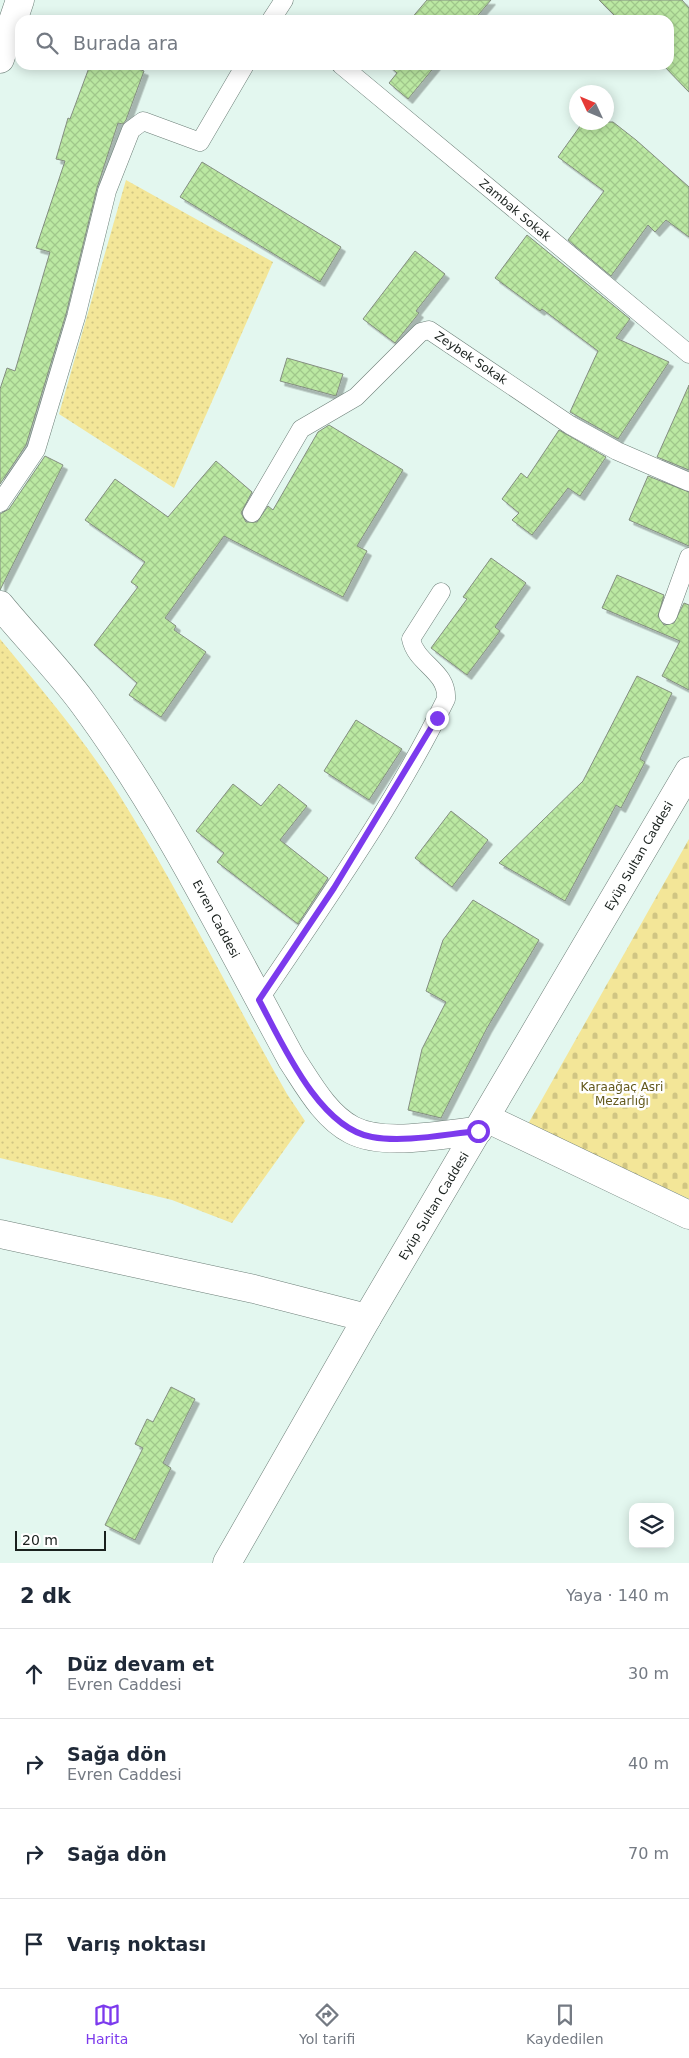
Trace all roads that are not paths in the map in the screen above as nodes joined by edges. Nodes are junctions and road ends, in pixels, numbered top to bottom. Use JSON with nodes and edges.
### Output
{"nodes":[{"id":1,"x":20,"y":0,"type":"edge"},
{"id":2,"x":0,"y":59,"type":"edge"},
{"id":3,"x":242,"y":70,"type":"edge"},
{"id":4,"x":348,"y":70,"type":"edge"},
{"id":5,"x":689,"y":354,"type":"edge"},
{"id":6,"x":689,"y":482,"type":"edge"},
{"id":7,"x":0,"y":503,"type":"edge"},
{"id":8,"x":252,"y":514,"type":"dead end"},
{"id":9,"x":689,"y":557,"type":"edge"},
{"id":10,"x":441,"y":592,"type":"dead end"},
{"id":11,"x":0,"y":605,"type":"edge"},
{"id":12,"x":668,"y":616,"type":"dead end"},
{"id":13,"x":689,"y":772,"type":"edge"},
{"id":14,"x":259,"y":1000,"type":"junction"},
{"id":15,"x":482,"y":1125,"type":"junction"},
{"id":16,"x":689,"y":1215,"type":"edge"},
{"id":17,"x":0,"y":1234,"type":"edge"},
{"id":18,"x":367,"y":1318,"type":"junction"},
{"id":19,"x":227,"y":1563,"type":"edge"}],
"edges":[{"from":1,"to":2,"type":"street"},
{"from":3,"to":7,"type":"lane"},
{"from":4,"to":5,"type":"lane","name":"Zambak Sokak"},
{"from":6,"to":8,"type":"lane","name":"Zeybek Sokak"},
{"from":9,"to":12,"type":"lane"},
{"from":10,"to":14,"type":"lane"},
{"from":11,"to":14,"type":"street","name":"Evren Caddesi"},
{"from":13,"to":15,"type":"street","name":"Eyüp Sultan Caddesi"},
{"from":14,"to":15,"type":"street","name":"Evren Caddesi"},
{"from":15,"to":16,"type":"street"},
{"from":15,"to":18,"type":"street","name":"Eyüp Sultan Caddesi"},
{"from":17,"to":18,"type":"street"},
{"from":18,"to":19,"type":"street","name":"Eyüp Sultan Caddesi"}]}
